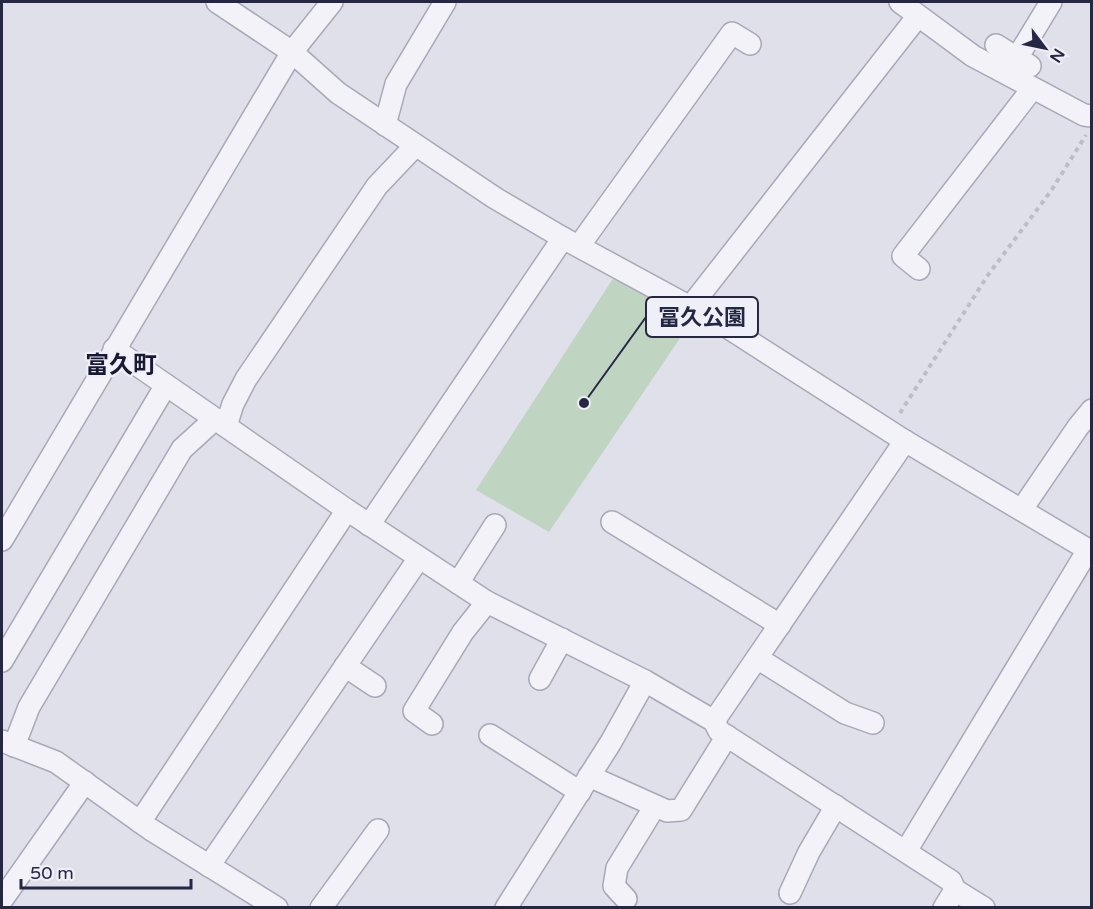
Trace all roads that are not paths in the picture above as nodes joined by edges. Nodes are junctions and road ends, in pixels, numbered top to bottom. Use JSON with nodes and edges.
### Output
{"nodes":[{"id":1,"x":217,"y":2,"type":"edge"},
{"id":2,"x":332,"y":2,"type":"edge"},
{"id":3,"x":445,"y":2,"type":"edge"},
{"id":4,"x":900,"y":2,"type":"edge"},
{"id":5,"x":1051,"y":2,"type":"edge"},
{"id":6,"x":918,"y":16,"type":"junction"},
{"id":7,"x":750,"y":44,"type":"dead end"},
{"id":8,"x":996,"y":45,"type":"dead end"},
{"id":9,"x":292,"y":52,"type":"junction"},
{"id":10,"x":1032,"y":89,"type":"junction"},
{"id":11,"x":1091,"y":122,"type":"edge"},
{"id":12,"x":385,"y":125,"type":"junction"},
{"id":13,"x":415,"y":146,"type":"junction"},
{"id":14,"x":571,"y":242,"type":"junction"},
{"id":15,"x":919,"y":269,"type":"dead end"},
{"id":16,"x":691,"y":306,"type":"junction"},
{"id":17,"x":114,"y":349,"type":"junction"},
{"id":18,"x":166,"y":385,"type":"junction"},
{"id":19,"x":1092,"y":410,"type":"edge"},
{"id":20,"x":220,"y":423,"type":"junction"},
{"id":21,"x":897,"y":436,"type":"junction"},
{"id":22,"x":1022,"y":509,"type":"junction"},
{"id":23,"x":347,"y":510,"type":"junction"},
{"id":24,"x":612,"y":522,"type":"dead end"},
{"id":25,"x":369,"y":525,"type":"junction"},
{"id":26,"x":495,"y":525,"type":"dead end"},
{"id":27,"x":2,"y":540,"type":"edge"},
{"id":28,"x":1090,"y":551,"type":"edge"},
{"id":29,"x":419,"y":558,"type":"junction"},
{"id":30,"x":458,"y":583,"type":"junction"},
{"id":31,"x":488,"y":602,"type":"junction"},
{"id":32,"x":780,"y":625,"type":"junction"},
{"id":33,"x":562,"y":639,"type":"junction"},
{"id":34,"x":757,"y":658,"type":"junction"},
{"id":35,"x":2,"y":661,"type":"edge"},
{"id":36,"x":345,"y":666,"type":"junction"},
{"id":37,"x":540,"y":679,"type":"dead end"},
{"id":38,"x":645,"y":681,"type":"junction"},
{"id":39,"x":375,"y":686,"type":"dead end"},
{"id":40,"x":873,"y":723,"type":"dead end"},
{"id":41,"x":432,"y":724,"type":"dead end"},
{"id":42,"x":721,"y":729,"type":"junction"},
{"id":43,"x":490,"y":735,"type":"dead end"},
{"id":44,"x":8,"y":744,"type":"edge"},
{"id":45,"x":85,"y":782,"type":"junction"},
{"id":46,"x":585,"y":784,"type":"junction"},
{"id":47,"x":655,"y":806,"type":"junction"},
{"id":48,"x":836,"y":806,"type":"junction"},
{"id":49,"x":141,"y":822,"type":"junction"},
{"id":50,"x":378,"y":830,"type":"dead end"},
{"id":51,"x":906,"y":852,"type":"junction"},
{"id":52,"x":209,"y":866,"type":"junction"},
{"id":53,"x":790,"y":893,"type":"dead end"},
{"id":54,"x":949,"y":898,"type":"edge"},
{"id":55,"x":626,"y":899,"type":"dead end"},
{"id":56,"x":2,"y":900,"type":"edge"},
{"id":57,"x":277,"y":908,"type":"edge"},
{"id":58,"x":321,"y":908,"type":"edge"},
{"id":59,"x":506,"y":908,"type":"edge"},
{"id":60,"x":984,"y":908,"type":"edge"}],
"edges":[{"from":1,"to":9,"type":"street"},
{"from":2,"to":9,"type":"street"},
{"from":3,"to":12,"type":"street"},
{"from":4,"to":6,"type":"street"},
{"from":5,"to":8,"type":"street"},
{"from":6,"to":10,"type":"street"},
{"from":6,"to":16,"type":"street"},
{"from":7,"to":14,"type":"street"},
{"from":9,"to":12,"type":"street"},
{"from":9,"to":17,"type":"street"},
{"from":10,"to":11,"type":"street"},
{"from":10,"to":15,"type":"street"},
{"from":12,"to":13,"type":"street"},
{"from":13,"to":14,"type":"street"},
{"from":13,"to":20,"type":"street"},
{"from":14,"to":16,"type":"street"},
{"from":14,"to":25,"type":"street"},
{"from":16,"to":21,"type":"street"},
{"from":17,"to":18,"type":"street"},
{"from":17,"to":27,"type":"street"},
{"from":18,"to":20,"type":"street"},
{"from":18,"to":35,"type":"street"},
{"from":19,"to":22,"type":"street"},
{"from":20,"to":23,"type":"street"},
{"from":20,"to":44,"type":"street"},
{"from":21,"to":22,"type":"street"},
{"from":21,"to":32,"type":"street"},
{"from":22,"to":28,"type":"street"},
{"from":23,"to":25,"type":"street"},
{"from":23,"to":49,"type":"street"},
{"from":24,"to":32,"type":"street"},
{"from":25,"to":29,"type":"street"},
{"from":26,"to":30,"type":"street"},
{"from":28,"to":51,"type":"street"},
{"from":29,"to":30,"type":"street"},
{"from":29,"to":36,"type":"street"},
{"from":30,"to":31,"type":"street"},
{"from":31,"to":33,"type":"street"},
{"from":31,"to":41,"type":"street"},
{"from":32,"to":34,"type":"street"},
{"from":33,"to":37,"type":"street"},
{"from":33,"to":38,"type":"street"},
{"from":34,"to":40,"type":"street"},
{"from":34,"to":42,"type":"street"},
{"from":36,"to":39,"type":"street"},
{"from":36,"to":52,"type":"street"},
{"from":38,"to":42,"type":"street"},
{"from":38,"to":46,"type":"street"},
{"from":42,"to":47,"type":"street"},
{"from":42,"to":48,"type":"street"},
{"from":43,"to":46,"type":"street"},
{"from":44,"to":45,"type":"street"},
{"from":45,"to":49,"type":"street"},
{"from":45,"to":56,"type":"street"},
{"from":46,"to":47,"type":"street"},
{"from":46,"to":59,"type":"street"},
{"from":47,"to":55,"type":"street"},
{"from":48,"to":51,"type":"street"},
{"from":48,"to":53,"type":"street"},
{"from":49,"to":52,"type":"street"},
{"from":50,"to":58,"type":"street"},
{"from":51,"to":54,"type":"street"},
{"from":52,"to":57,"type":"street"},
{"from":54,"to":60,"type":"street"}]}
